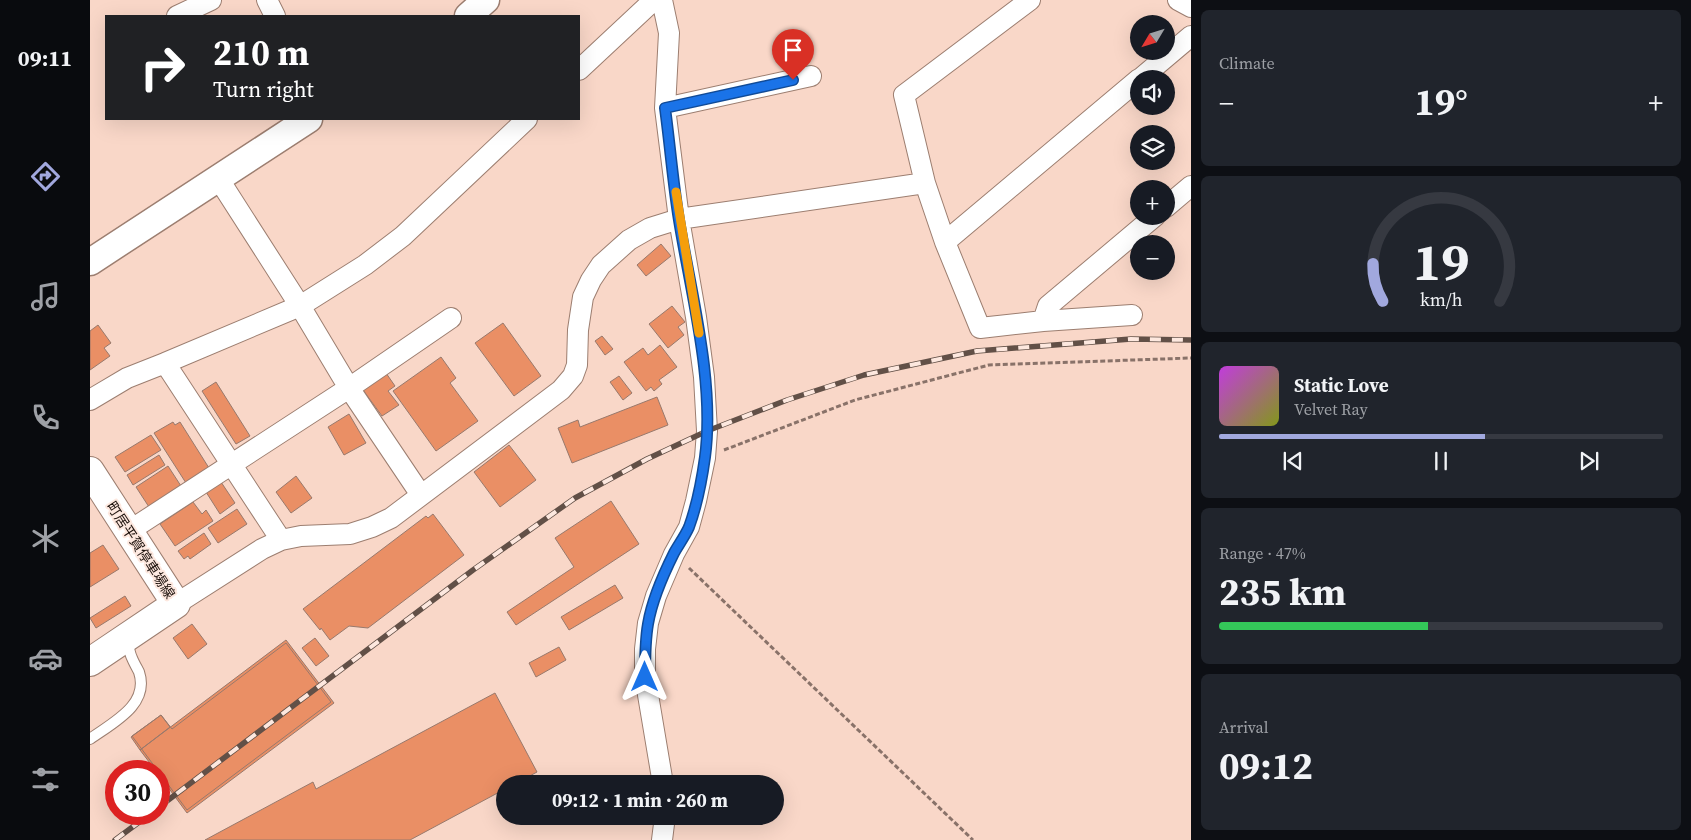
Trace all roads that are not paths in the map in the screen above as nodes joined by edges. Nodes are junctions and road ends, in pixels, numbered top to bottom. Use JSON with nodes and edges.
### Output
{"nodes":[{"id":1,"x":211,"y":0,"type":"edge"},
{"id":2,"x":267,"y":0,"type":"edge"},
{"id":3,"x":486,"y":0,"type":"edge"},
{"id":4,"x":654,"y":0,"type":"edge"},
{"id":5,"x":662,"y":0,"type":"edge"},
{"id":6,"x":1030,"y":0,"type":"edge"},
{"id":7,"x":1178,"y":0,"type":"edge"},
{"id":8,"x":1191,"y":7,"type":"edge"},
{"id":9,"x":179,"y":15,"type":"edge"},
{"id":10,"x":274,"y":15,"type":"edge"},
{"id":11,"x":469,"y":15,"type":"edge"},
{"id":12,"x":1191,"y":36,"type":"edge"},
{"id":13,"x":580,"y":69,"type":"edge"},
{"id":14,"x":1150,"y":70,"type":"edge"},
{"id":15,"x":811,"y":76,"type":"dead end"},
{"id":16,"x":1130,"y":87,"type":"edge"},
{"id":17,"x":665,"y":108,"type":"junction"},
{"id":18,"x":307,"y":120,"type":"edge"},
{"id":19,"x":526,"y":120,"type":"edge"},
{"id":20,"x":218,"y":178,"type":"junction"},
{"id":21,"x":926,"y":183,"type":"junction"},
{"id":22,"x":1191,"y":186,"type":"edge"},
{"id":23,"x":1175,"y":199,"type":"edge"},
{"id":24,"x":679,"y":219,"type":"junction"},
{"id":25,"x":1144,"y":225,"type":"edge"},
{"id":26,"x":945,"y":242,"type":"junction"},
{"id":27,"x":90,"y":262,"type":"edge"},
{"id":28,"x":300,"y":306,"type":"junction"},
{"id":29,"x":1132,"y":315,"type":"dead end"},
{"id":30,"x":451,"y":318,"type":"dead end"},
{"id":31,"x":1044,"y":321,"type":"junction"},
{"id":32,"x":166,"y":364,"type":"junction"},
{"id":33,"x":349,"y":388,"type":"junction"},
{"id":34,"x":90,"y":400,"type":"edge"},
{"id":35,"x":231,"y":463,"type":"junction"},
{"id":36,"x":90,"y":471,"type":"edge"},
{"id":37,"x":421,"y":495,"type":"junction"},
{"id":38,"x":129,"y":531,"type":"junction"},
{"id":39,"x":281,"y":540,"type":"junction"},
{"id":40,"x":176,"y":604,"type":"junction"},
{"id":41,"x":127,"y":636,"type":"junction"},
{"id":42,"x":90,"y":662,"type":"edge"},
{"id":43,"x":90,"y":739,"type":"edge"},
{"id":44,"x":661,"y":775,"type":"edge"},
{"id":45,"x":664,"y":825,"type":"edge"},
{"id":46,"x":662,"y":840,"type":"edge"}],
"edges":[{"from":1,"to":9,"type":"street"},
{"from":2,"to":10,"type":"street"},
{"from":3,"to":11,"type":"street"},
{"from":4,"to":13,"type":"street"},
{"from":5,"to":17,"type":"street"},
{"from":6,"to":21,"type":"street"},
{"from":7,"to":8,"type":"street"},
{"from":12,"to":14,"type":"street"},
{"from":15,"to":17,"type":"street"},
{"from":16,"to":26,"type":"street"},
{"from":17,"to":24,"type":"street"},
{"from":18,"to":20,"type":"street"},
{"from":19,"to":28,"type":"street"},
{"from":20,"to":27,"type":"street"},
{"from":20,"to":28,"type":"street"},
{"from":21,"to":24,"type":"street"},
{"from":21,"to":26,"type":"street"},
{"from":22,"to":23,"type":"street"},
{"from":24,"to":37,"type":"street"},
{"from":24,"to":44,"type":"street"},
{"from":25,"to":31,"type":"street"},
{"from":26,"to":31,"type":"street"},
{"from":28,"to":32,"type":"street"},
{"from":28,"to":33,"type":"street"},
{"from":29,"to":31,"type":"street"},
{"from":30,"to":33,"type":"street"},
{"from":32,"to":34,"type":"street"},
{"from":32,"to":35,"type":"street"},
{"from":33,"to":35,"type":"street"},
{"from":33,"to":37,"type":"street"},
{"from":35,"to":38,"type":"street"},
{"from":35,"to":39,"type":"street"},
{"from":36,"to":38,"type":"main road","name":"町居平賀停車場線"},
{"from":37,"to":39,"type":"street"},
{"from":38,"to":40,"type":"main road","name":"町居平賀停車場線"},
{"from":39,"to":40,"type":"street"},
{"from":40,"to":41,"type":"main road"},
{"from":41,"to":42,"type":"main road"},
{"from":41,"to":43,"type":"lane"},
{"from":45,"to":46,"type":"street"}]}
